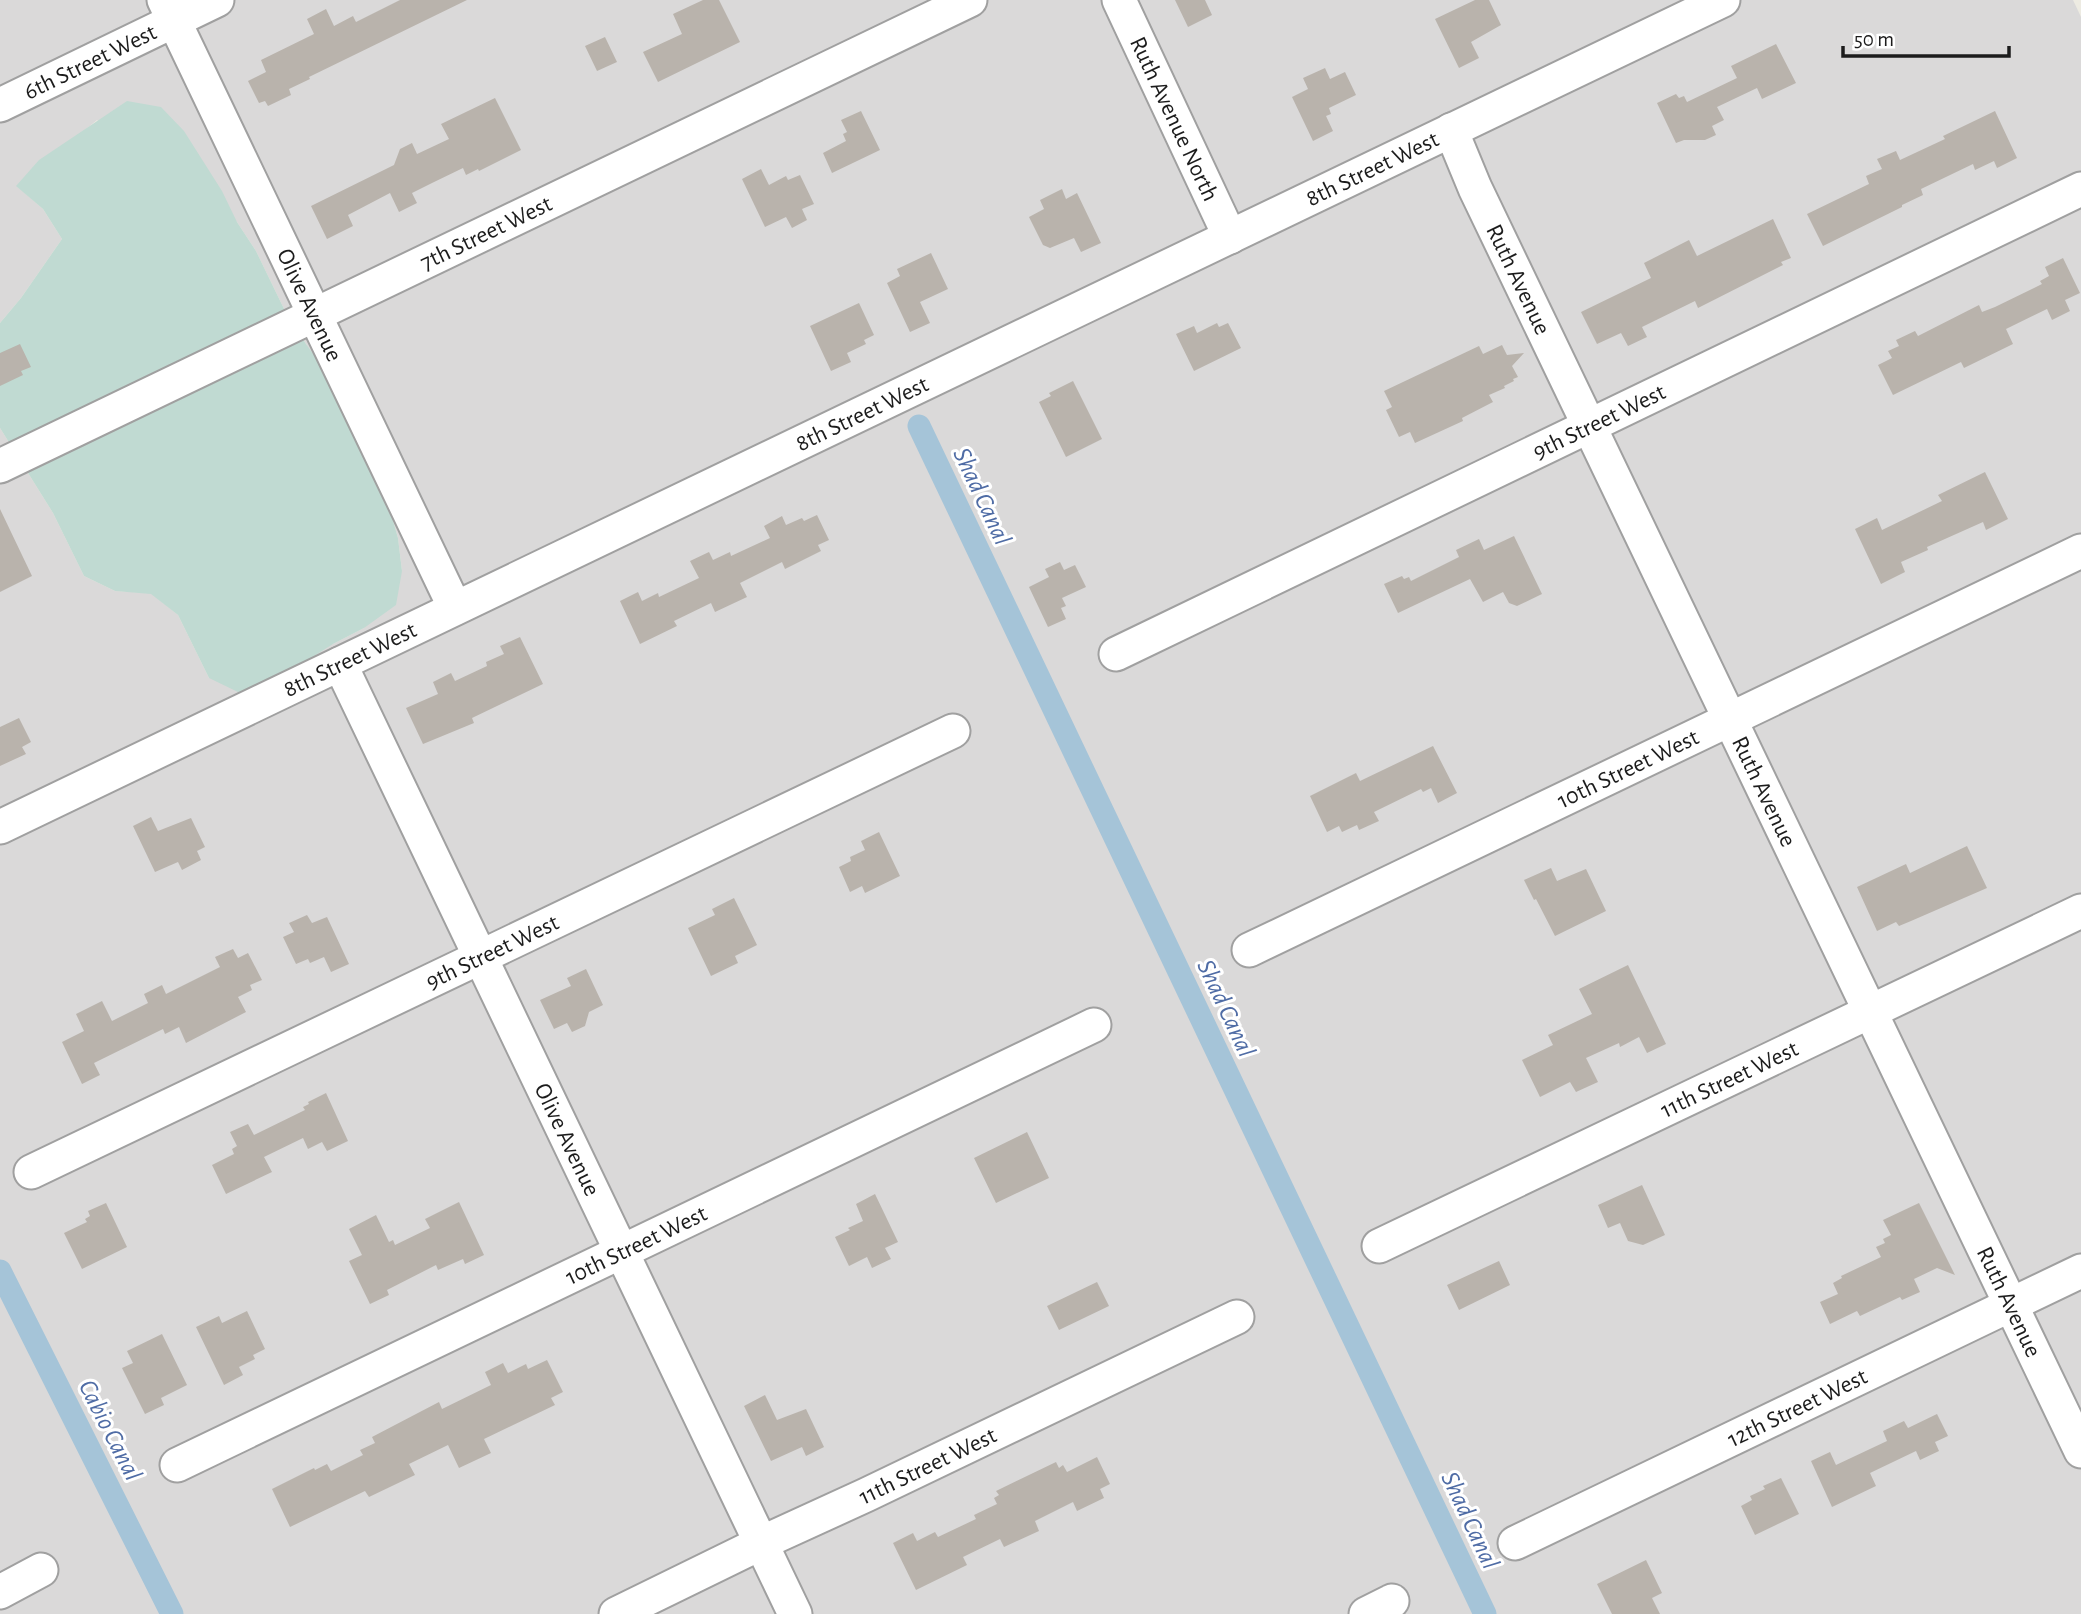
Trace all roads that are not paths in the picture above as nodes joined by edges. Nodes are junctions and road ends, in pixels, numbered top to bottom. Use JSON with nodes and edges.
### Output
{"nodes":[{"id":1,"x":217,"y":0,"type":"edge"},
{"id":2,"x":970,"y":0,"type":"edge"},
{"id":3,"x":1119,"y":0,"type":"edge"},
{"id":4,"x":1723,"y":0,"type":"edge"},
{"id":5,"x":169,"y":10,"type":"edge"},
{"id":6,"x":0,"y":105,"type":"edge"},
{"id":7,"x":1451,"y":131,"type":"junction"},
{"id":8,"x":2081,"y":189,"type":"edge"},
{"id":9,"x":1230,"y":237,"type":"junction"},
{"id":10,"x":315,"y":315,"type":"junction"},
{"id":11,"x":1589,"y":426,"type":"junction"},
{"id":12,"x":0,"y":466,"type":"edge"},
{"id":13,"x":2081,"y":551,"type":"edge"},
{"id":14,"x":455,"y":608,"type":"junction"},
{"id":15,"x":1116,"y":654,"type":"dead end"},
{"id":16,"x":340,"y":664,"type":"junction"},
{"id":17,"x":1729,"y":720,"type":"junction"},
{"id":18,"x":953,"y":732,"type":"dead end"},
{"id":19,"x":0,"y":827,"type":"edge"},
{"id":20,"x":2081,"y":911,"type":"edge"},
{"id":21,"x":1249,"y":950,"type":"dead end"},
{"id":22,"x":480,"y":958,"type":"junction"},
{"id":23,"x":1870,"y":1012,"type":"junction"},
{"id":24,"x":1094,"y":1025,"type":"dead end"},
{"id":25,"x":31,"y":1172,"type":"dead end"},
{"id":26,"x":1379,"y":1247,"type":"dead end"},
{"id":27,"x":621,"y":1252,"type":"junction"},
{"id":28,"x":2081,"y":1271,"type":"edge"},
{"id":29,"x":2011,"y":1305,"type":"junction"},
{"id":30,"x":1237,"y":1317,"type":"dead end"},
{"id":31,"x":2081,"y":1451,"type":"edge"},
{"id":32,"x":177,"y":1465,"type":"dead end"},
{"id":33,"x":761,"y":1543,"type":"junction"},
{"id":34,"x":1515,"y":1543,"type":"dead end"},
{"id":35,"x":41,"y":1570,"type":"dead end"},
{"id":36,"x":0,"y":1592,"type":"edge"},
{"id":37,"x":616,"y":1614,"type":"edge"},
{"id":38,"x":794,"y":1614,"type":"edge"}],
"edges":[{"from":1,"to":5,"type":"street","name":"6th Street West"},
{"from":2,"to":10,"type":"street","name":"7th Street West"},
{"from":3,"to":9,"type":"street","name":"Ruth Avenue North"},
{"from":4,"to":7,"type":"street","name":"8th Street West"},
{"from":5,"to":6,"type":"street","name":"6th Street West"},
{"from":5,"to":10,"type":"street","name":"Olive Avenue"},
{"from":7,"to":9,"type":"street","name":"8th Street West"},
{"from":7,"to":11,"type":"street","name":"Ruth Avenue"},
{"from":8,"to":11,"type":"street","name":"9th Street West"},
{"from":9,"to":14,"type":"street","name":"8th Street West"},
{"from":10,"to":12,"type":"street","name":"7th Street West"},
{"from":10,"to":14,"type":"street","name":"Olive Avenue"},
{"from":11,"to":15,"type":"street","name":"9th Street West"},
{"from":11,"to":17,"type":"street","name":"Ruth Avenue"},
{"from":13,"to":17,"type":"street","name":"10th Street West"},
{"from":14,"to":16,"type":"street","name":"8th Street West"},
{"from":16,"to":19,"type":"street","name":"8th Street West"},
{"from":16,"to":22,"type":"street","name":"Olive Avenue"},
{"from":17,"to":21,"type":"street","name":"10th Street West"},
{"from":17,"to":23,"type":"street","name":"Ruth Avenue"},
{"from":18,"to":22,"type":"street","name":"9th Street West"},
{"from":20,"to":23,"type":"street","name":"11th Street West"},
{"from":22,"to":25,"type":"street","name":"9th Street West"},
{"from":22,"to":27,"type":"street","name":"Olive Avenue"},
{"from":23,"to":26,"type":"street","name":"11th Street West"},
{"from":23,"to":29,"type":"street","name":"Ruth Avenue"},
{"from":24,"to":27,"type":"street","name":"10th Street West"},
{"from":27,"to":32,"type":"street","name":"10th Street West"},
{"from":27,"to":33,"type":"street","name":"Olive Avenue"},
{"from":28,"to":29,"type":"street","name":"12th Street West"},
{"from":29,"to":31,"type":"street","name":"Ruth Avenue"},
{"from":29,"to":34,"type":"street","name":"12th Street West"},
{"from":30,"to":33,"type":"street","name":"11th Street West"},
{"from":33,"to":37,"type":"street","name":"11th Street West"},
{"from":33,"to":38,"type":"street","name":"Olive Avenue"},
{"from":35,"to":36,"type":"street"}]}
